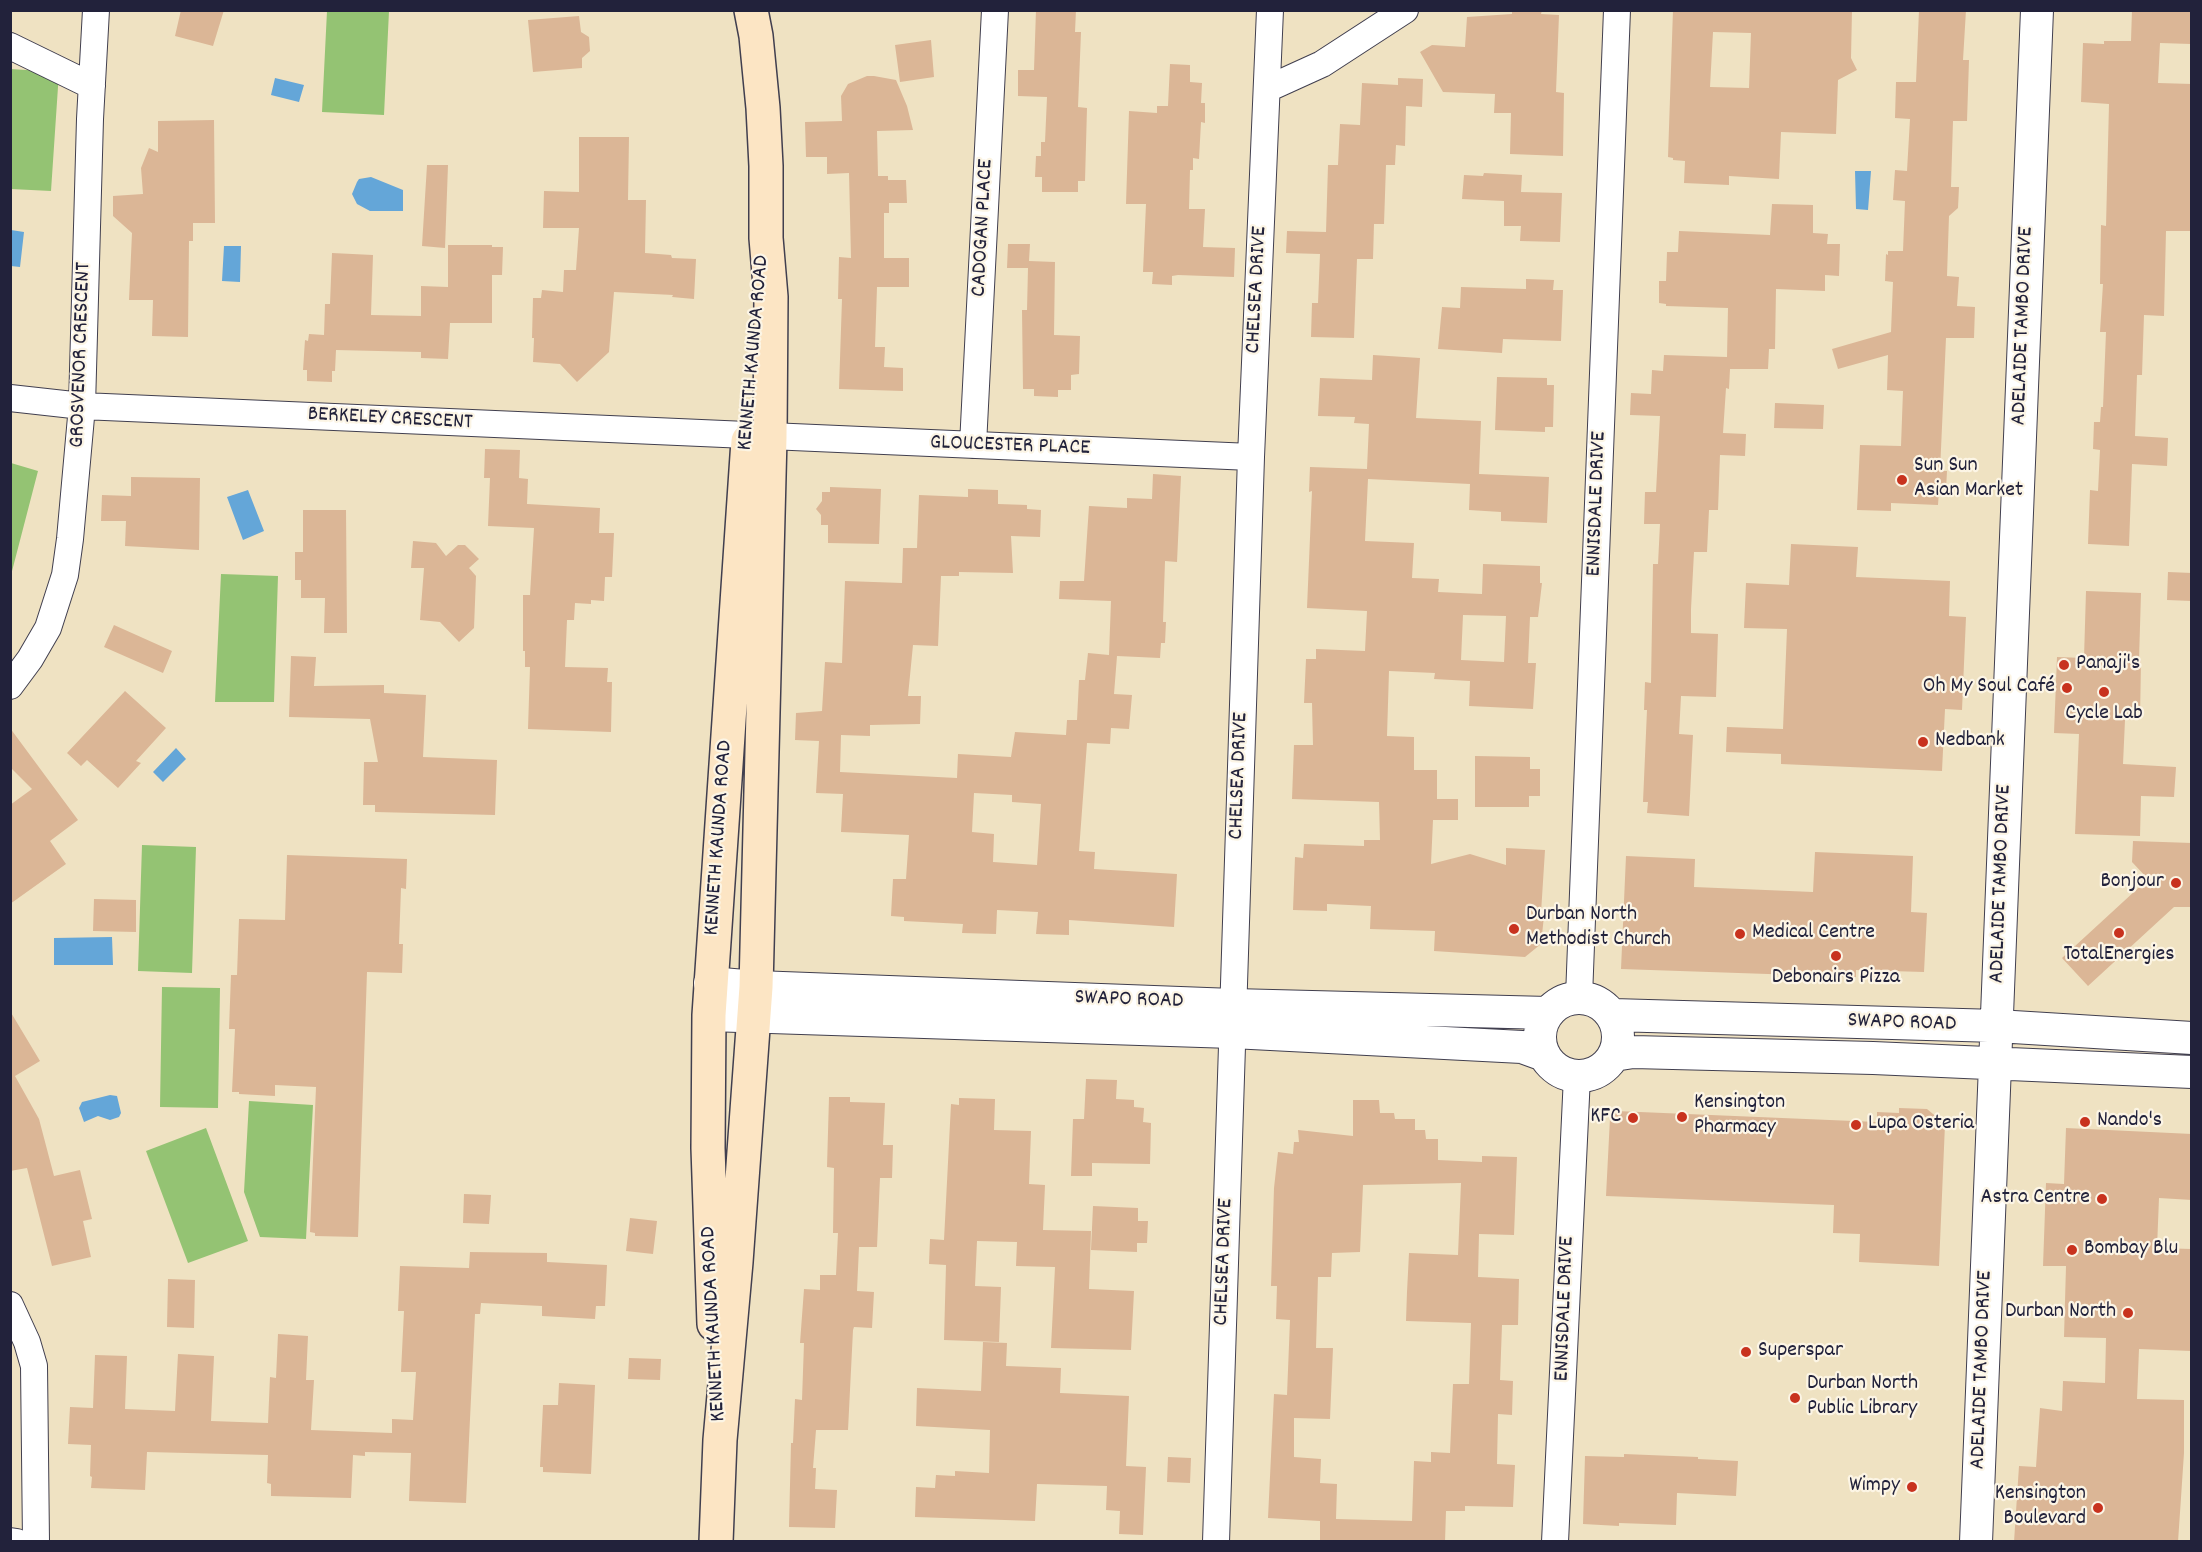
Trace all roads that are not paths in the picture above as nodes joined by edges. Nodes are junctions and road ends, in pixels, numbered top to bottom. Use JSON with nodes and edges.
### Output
{"nodes":[{"id":1,"x":96,"y":10,"type":"edge"},
{"id":2,"x":751,"y":10,"type":"edge"},
{"id":3,"x":995,"y":10,"type":"edge"},
{"id":4,"x":1270,"y":10,"type":"edge"},
{"id":5,"x":1405,"y":10,"type":"edge"},
{"id":6,"x":1617,"y":10,"type":"edge"},
{"id":7,"x":2037,"y":10,"type":"edge"},
{"id":8,"x":10,"y":46,"type":"edge"},
{"id":9,"x":92,"y":86,"type":"junction"},
{"id":10,"x":1267,"y":89,"type":"junction"},
{"id":11,"x":10,"y":398,"type":"edge"},
{"id":12,"x":82,"y":406,"type":"junction"},
{"id":13,"x":759,"y":437,"type":"junction"},
{"id":14,"x":973,"y":445,"type":"junction"},
{"id":15,"x":1251,"y":458,"type":"junction"},
{"id":16,"x":10,"y":686,"type":"edge"},
{"id":17,"x":710,"y":983,"type":"junction"},
{"id":18,"x":1579,"y":997,"type":"junction"},
{"id":19,"x":755,"y":1003,"type":"junction"},
{"id":20,"x":1548,"y":1013,"type":"junction"},
{"id":21,"x":708,"y":1015,"type":"junction"},
{"id":22,"x":1613,"y":1015,"type":"junction"},
{"id":23,"x":1232,"y":1018,"type":"junction"},
{"id":24,"x":1996,"y":1026,"type":"junction"},
{"id":25,"x":2192,"y":1038,"type":"edge"},
{"id":26,"x":1544,"y":1055,"type":"junction"},
{"id":27,"x":1614,"y":1055,"type":"junction"},
{"id":28,"x":1995,"y":1063,"type":"junction"},
{"id":29,"x":2192,"y":1072,"type":"edge"},
{"id":30,"x":1576,"y":1076,"type":"junction"},
{"id":31,"x":10,"y":1305,"type":"edge"},
{"id":32,"x":720,"y":1440,"type":"junction"},
{"id":33,"x":10,"y":1541,"type":"edge"},
{"id":34,"x":17,"y":1542,"type":"edge"},
{"id":35,"x":36,"y":1542,"type":"edge"},
{"id":36,"x":716,"y":1542,"type":"edge"},
{"id":37,"x":1216,"y":1542,"type":"edge"},
{"id":38,"x":1555,"y":1542,"type":"edge"},
{"id":39,"x":1976,"y":1542,"type":"edge"}],
"edges":[{"from":1,"to":9,"type":"street","name":"GROSVENOR CRESCENT"},
{"from":2,"to":13,"type":"main road","name":"KENNETH KAUNDA ROAD"},
{"from":3,"to":14,"type":"street","name":"CADOGAN PLACE"},
{"from":4,"to":10,"type":"street","name":"CHELSEA DRIVE"},
{"from":5,"to":10,"type":"street"},
{"from":6,"to":18,"type":"street","name":"ENNISDALE DRIVE"},
{"from":7,"to":24,"type":"street","name":"ADELAIDE TAMBO DRIVE"},
{"from":8,"to":9,"type":"street"},
{"from":9,"to":12,"type":"street","name":"GROSVENOR CRESCENT"},
{"from":10,"to":15,"type":"street","name":"CHELSEA DRIVE"},
{"from":11,"to":12,"type":"street","name":"BERKELEY CRESCENT"},
{"from":12,"to":13,"type":"street","name":"BERKELEY CRESCENT"},
{"from":12,"to":16,"type":"street","name":"GROSVENOR CRESCENT"},
{"from":13,"to":14,"type":"street","name":"GLOUCESTER PLACE"},
{"from":13,"to":17,"type":"main road","name":"KENNETH KAUNDA ROAD"},
{"from":13,"to":19,"type":"main road","name":"KENNETH KAUNDA ROAD"},
{"from":14,"to":15,"type":"street","name":"GLOUCESTER PLACE"},
{"from":15,"to":23,"type":"street","name":"CHELSEA DRIVE"},
{"from":17,"to":19,"type":"street","name":"SWAPO ROAD"},
{"from":17,"to":21,"type":"main road","name":"KENNETH KAUNDA ROAD"},
{"from":18,"to":20,"type":"street"},
{"from":18,"to":22,"type":"street"},
{"from":19,"to":21,"type":"street","name":"SWAPO ROAD"},
{"from":19,"to":23,"type":"street","name":"SWAPO ROAD"},
{"from":19,"to":32,"type":"main road","name":"KENNETH KAUNDA ROAD"},
{"from":20,"to":23,"type":"street","name":"SWAPO ROAD"},
{"from":20,"to":26,"type":"street"},
{"from":21,"to":32,"type":"main road","name":"KENNETH KAUNDA ROAD"},
{"from":22,"to":24,"type":"street","name":"SWAPO ROAD"},
{"from":22,"to":27,"type":"street"},
{"from":23,"to":26,"type":"street","name":"SWAPO ROAD"},
{"from":23,"to":37,"type":"street","name":"CHELSEA DRIVE"},
{"from":24,"to":25,"type":"street","name":"SWAPO ROAD"},
{"from":24,"to":28,"type":"street","name":"ADELAIDE TAMBO DRIVE"},
{"from":26,"to":30,"type":"street"},
{"from":27,"to":28,"type":"street","name":"SWAPO ROAD"},
{"from":27,"to":30,"type":"street"},
{"from":28,"to":29,"type":"street","name":"SWAPO ROAD"},
{"from":28,"to":39,"type":"street","name":"ADELAIDE TAMBO DRIVE"},
{"from":30,"to":38,"type":"street","name":"ENNISDALE DRIVE"},
{"from":31,"to":35,"type":"street"},
{"from":32,"to":36,"type":"main road","name":"KENNETH KAUNDA ROAD"},
{"from":33,"to":34,"type":"street"}]}
